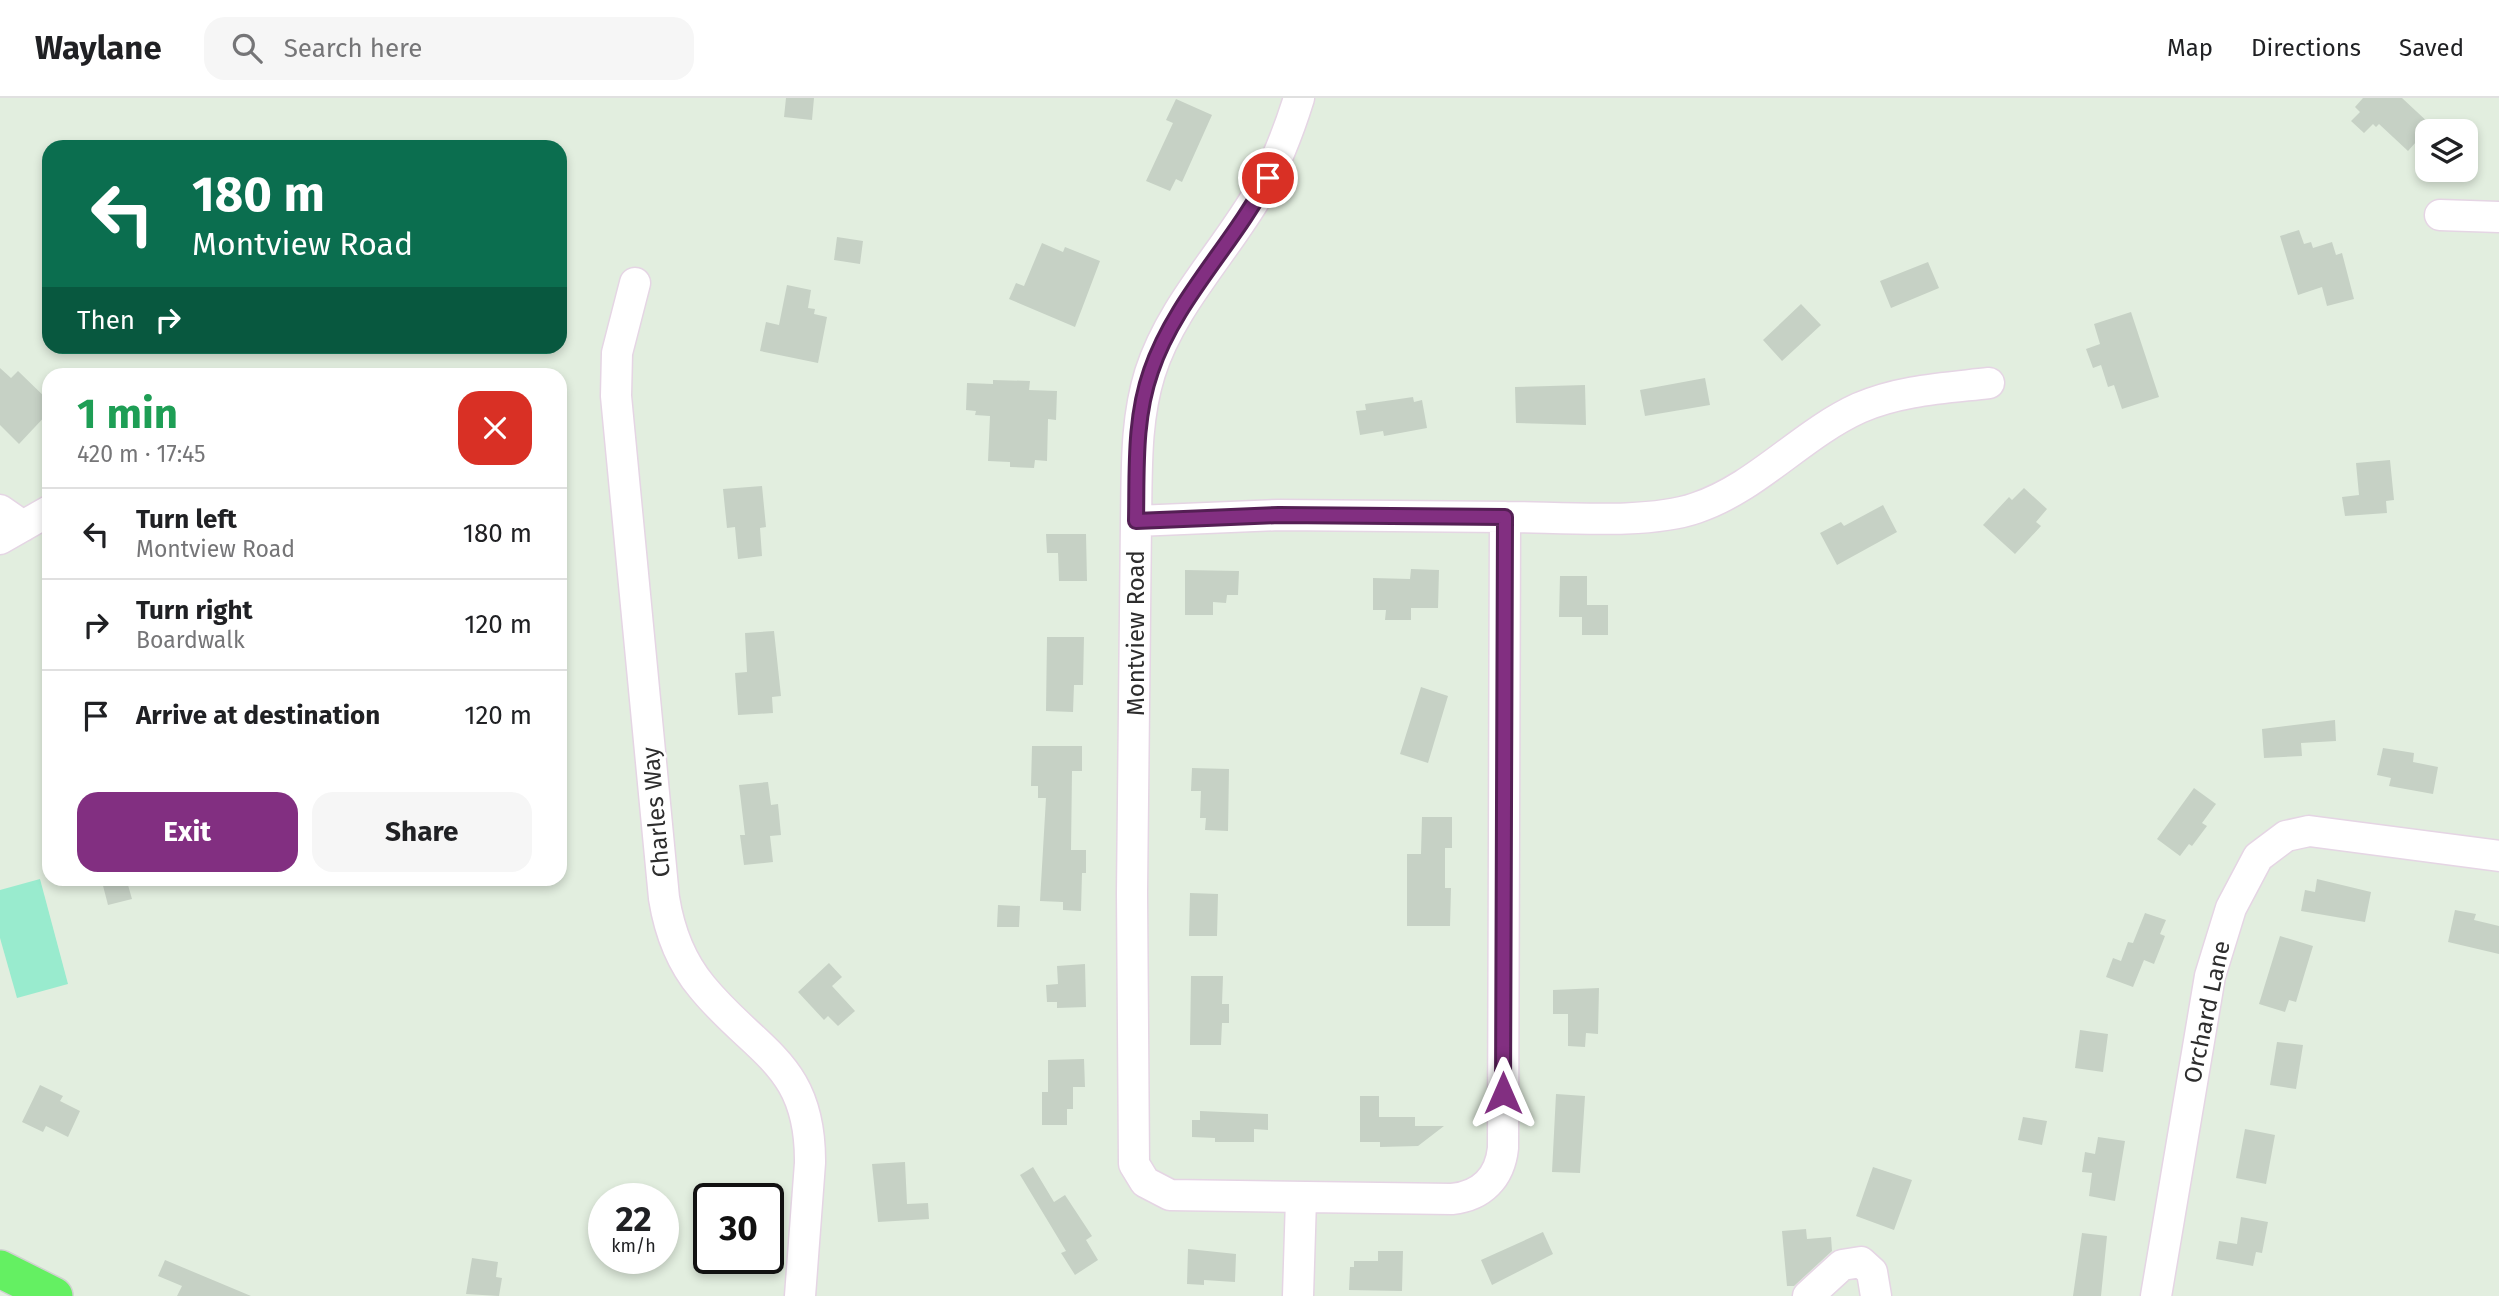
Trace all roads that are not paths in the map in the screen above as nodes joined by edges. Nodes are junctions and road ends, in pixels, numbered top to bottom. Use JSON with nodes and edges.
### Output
{"nodes":[{"id":1,"x":1299,"y":98,"type":"edge"},
{"id":2,"x":2440,"y":215,"type":"dead end"},
{"id":3,"x":2499,"y":217,"type":"edge"},
{"id":4,"x":635,"y":283,"type":"dead end"},
{"id":5,"x":1989,"y":383,"type":"dead end"},
{"id":6,"x":42,"y":513,"type":"edge"},
{"id":7,"x":1505,"y":517,"type":"junction"},
{"id":8,"x":1136,"y":521,"type":"junction"},
{"id":9,"x":8,"y":525,"type":"edge"},
{"id":10,"x":2499,"y":856,"type":"edge"},
{"id":11,"x":1301,"y":1199,"type":"junction"},
{"id":12,"x":0,"y":1269,"type":"edge"},
{"id":13,"x":54,"y":1296,"type":"edge"},
{"id":14,"x":800,"y":1296,"type":"edge"},
{"id":15,"x":1298,"y":1296,"type":"edge"},
{"id":16,"x":1808,"y":1296,"type":"edge"},
{"id":17,"x":1876,"y":1296,"type":"edge"},
{"id":18,"x":2156,"y":1296,"type":"edge"}],
"edges":[{"from":1,"to":8,"type":"street"},
{"from":2,"to":3,"type":"street"},
{"from":4,"to":14,"type":"street","name":"Charles Way"},
{"from":5,"to":7,"type":"street"},
{"from":6,"to":9,"type":"street"},
{"from":7,"to":8,"type":"street","name":"Montview Road"},
{"from":7,"to":11,"type":"street","name":"Montview Road"},
{"from":8,"to":11,"type":"street","name":"Montview Road"},
{"from":10,"to":18,"type":"street","name":"Orchard Lane"},
{"from":11,"to":15,"type":"street"},
{"from":12,"to":13,"type":"main road"},
{"from":16,"to":17,"type":"street"}]}
